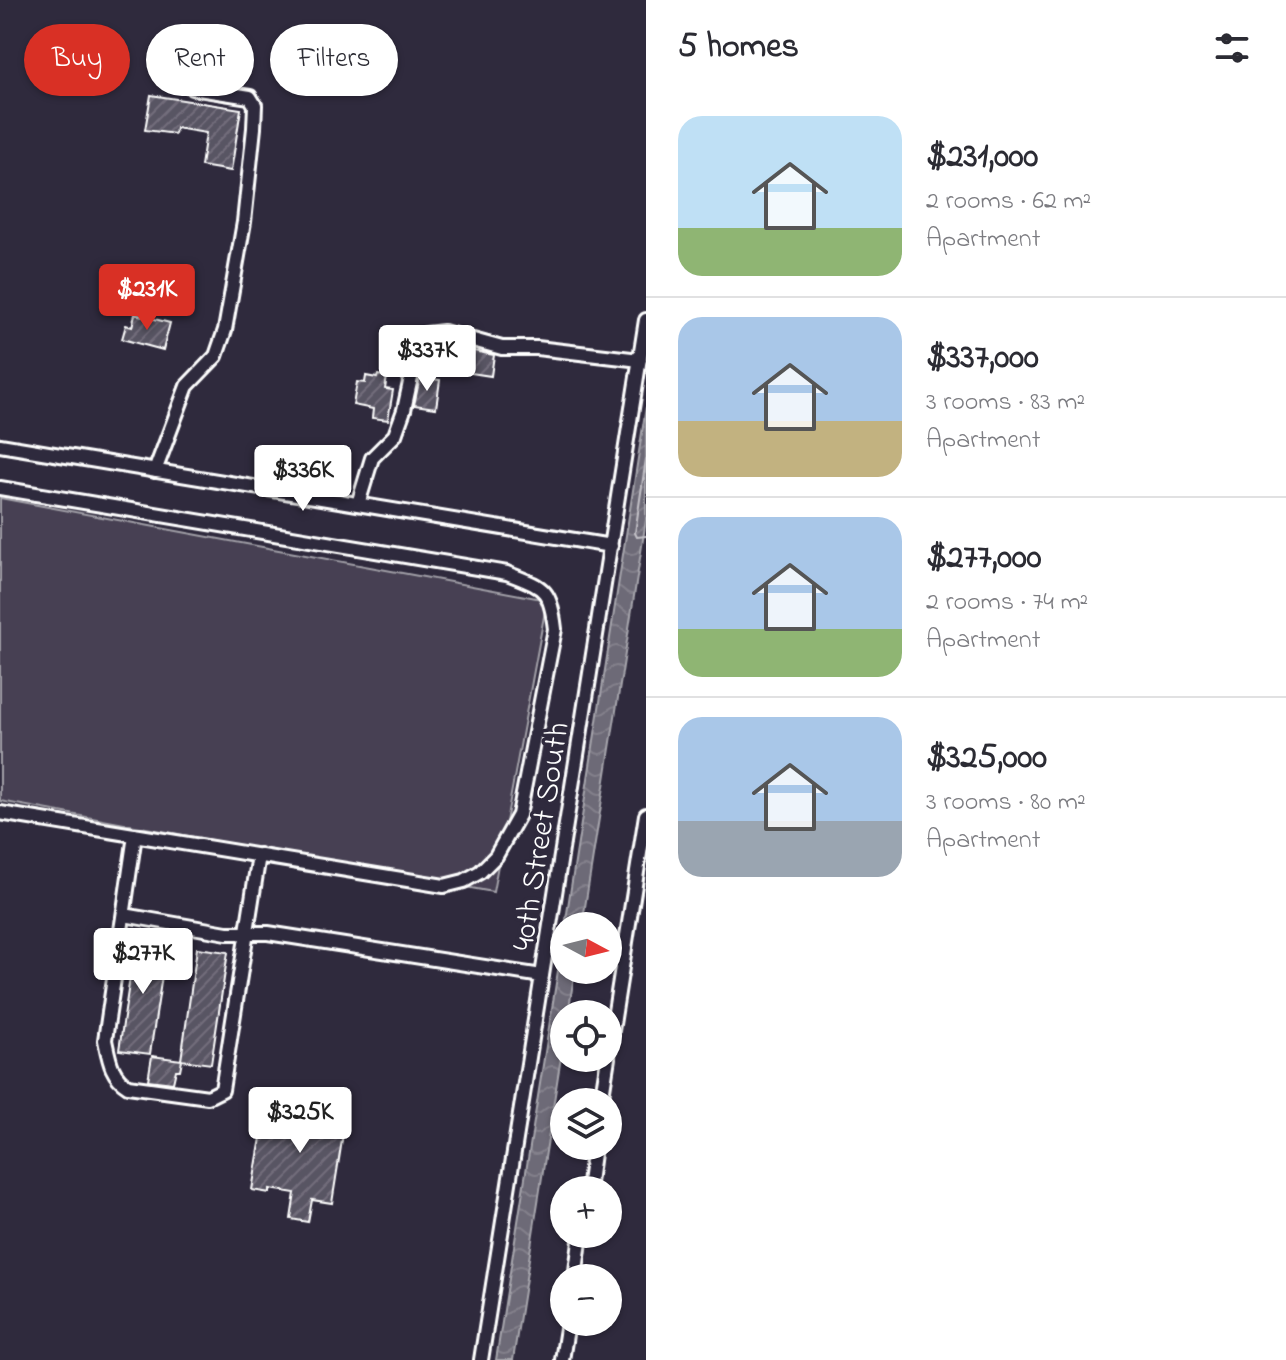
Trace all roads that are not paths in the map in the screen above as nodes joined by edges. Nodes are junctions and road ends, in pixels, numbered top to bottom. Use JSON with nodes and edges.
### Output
{"nodes":[{"id":1,"x":244,"y":96,"type":"edge"},
{"id":2,"x":646,"y":320,"type":"edge"},
{"id":3,"x":640,"y":360,"type":"junction"},
{"id":4,"x":0,"y":445,"type":"edge"},
{"id":5,"x":155,"y":471,"type":"junction"},
{"id":6,"x":0,"y":488,"type":"edge"},
{"id":7,"x":358,"y":504,"type":"junction"},
{"id":8,"x":611,"y":546,"type":"junction"},
{"id":9,"x":0,"y":813,"type":"edge"},
{"id":10,"x":646,"y":815,"type":"edge"},
{"id":11,"x":135,"y":835,"type":"junction"},
{"id":12,"x":259,"y":855,"type":"junction"},
{"id":13,"x":124,"y":915,"type":"junction"},
{"id":14,"x":247,"y":933,"type":"junction"},
{"id":15,"x":542,"y":976,"type":"junction"},
{"id":16,"x":617,"y":1000,"type":"edge"},
{"id":17,"x":566,"y":1336,"type":"edge"},
{"id":18,"x":481,"y":1360,"type":"edge"},
{"id":19,"x":562,"y":1360,"type":"edge"}],
"edges":[{"from":1,"to":5,"type":"street"},
{"from":2,"to":3,"type":"street","name":"40th Street South"},
{"from":3,"to":7,"type":"street"},
{"from":3,"to":8,"type":"street","name":"40th Street South"},
{"from":4,"to":5,"type":"street"},
{"from":5,"to":7,"type":"street"},
{"from":6,"to":12,"type":"street"},
{"from":7,"to":8,"type":"street"},
{"from":8,"to":15,"type":"street","name":"40th Street South"},
{"from":9,"to":11,"type":"street"},
{"from":10,"to":16,"type":"street"},
{"from":11,"to":12,"type":"street"},
{"from":11,"to":13,"type":"street"},
{"from":12,"to":14,"type":"street"},
{"from":13,"to":14,"type":"street"},
{"from":13,"to":14,"type":"street"},
{"from":14,"to":15,"type":"street"},
{"from":15,"to":18,"type":"street","name":"40th Street South"},
{"from":17,"to":19,"type":"street"}]}
